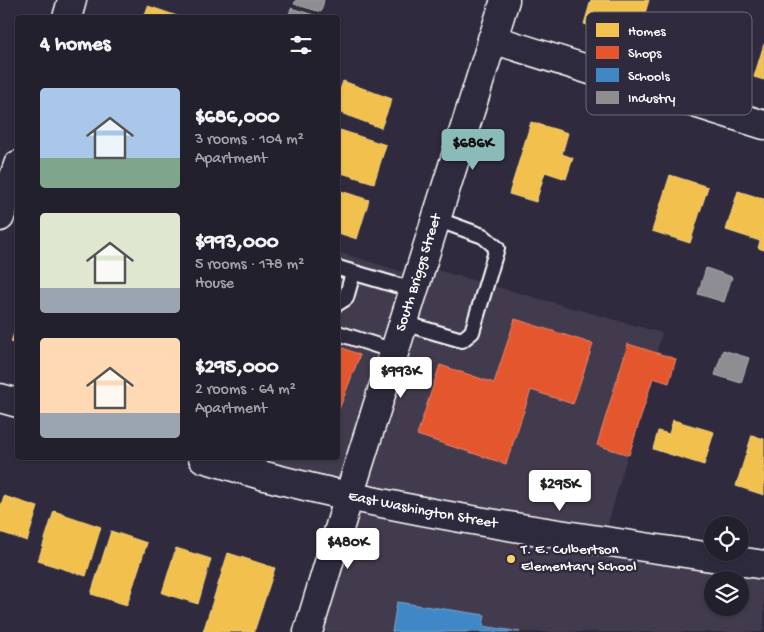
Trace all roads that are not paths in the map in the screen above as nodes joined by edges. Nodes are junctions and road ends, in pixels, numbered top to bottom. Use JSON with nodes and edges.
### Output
{"nodes":[{"id":1,"x":72,"y":0,"type":"edge"},
{"id":2,"x":505,"y":0,"type":"edge"},
{"id":3,"x":68,"y":15,"type":"edge"},
{"id":4,"x":492,"y":39,"type":"junction"},
{"id":5,"x":586,"y":69,"type":"edge"},
{"id":6,"x":732,"y":115,"type":"edge"},
{"id":7,"x":764,"y":125,"type":"edge"},
{"id":8,"x":15,"y":172,"type":"edge"},
{"id":9,"x":0,"y":217,"type":"edge"},
{"id":10,"x":436,"y":219,"type":"junction"},
{"id":11,"x":340,"y":269,"type":"edge"},
{"id":12,"x":354,"y":273,"type":"junction"},
{"id":13,"x":413,"y":290,"type":"junction"},
{"id":14,"x":340,"y":302,"type":"edge"},
{"id":15,"x":403,"y":323,"type":"junction"},
{"id":16,"x":340,"y":334,"type":"edge"},
{"id":17,"x":394,"y":351,"type":"junction"},
{"id":18,"x":0,"y":398,"type":"edge"},
{"id":19,"x":15,"y":402,"type":"edge"},
{"id":20,"x":219,"y":460,"type":"edge"},
{"id":21,"x":258,"y":465,"type":"edge"},
{"id":22,"x":349,"y":496,"type":"junction"},
{"id":23,"x":764,"y":565,"type":"edge"},
{"id":24,"x":308,"y":632,"type":"edge"}],
"edges":[{"from":1,"to":3,"type":"street"},
{"from":2,"to":4,"type":"street","name":"South Briggs Street"},
{"from":4,"to":5,"type":"street"},
{"from":4,"to":10,"type":"street","name":"South Briggs Street"},
{"from":6,"to":7,"type":"street"},
{"from":8,"to":9,"type":"street"},
{"from":10,"to":13,"type":"street","name":"South Briggs Street"},
{"from":10,"to":15,"type":"lane"},
{"from":11,"to":12,"type":"lane"},
{"from":12,"to":13,"type":"lane"},
{"from":12,"to":14,"type":"lane"},
{"from":13,"to":15,"type":"street","name":"South Briggs Street"},
{"from":15,"to":17,"type":"street","name":"South Briggs Street"},
{"from":16,"to":17,"type":"lane"},
{"from":17,"to":22,"type":"street","name":"South Briggs Street"},
{"from":18,"to":19,"type":"street"},
{"from":20,"to":21,"type":"street","name":"East Washington Street"},
{"from":21,"to":22,"type":"street","name":"East Washington Street"},
{"from":22,"to":23,"type":"street","name":"East Washington Street"},
{"from":22,"to":24,"type":"street","name":"South Briggs Street"}]}
